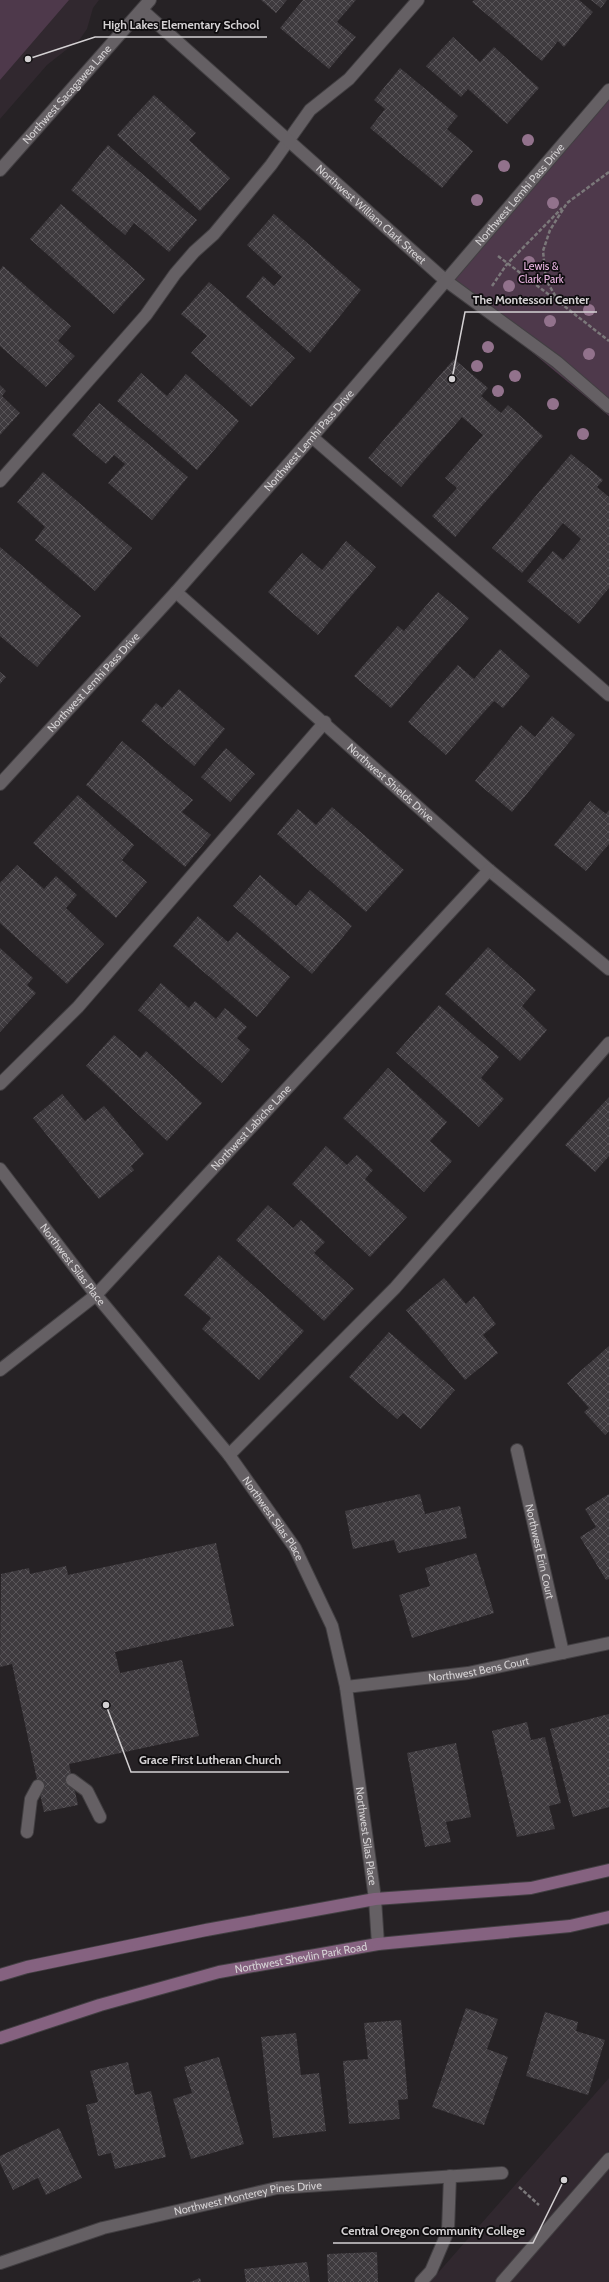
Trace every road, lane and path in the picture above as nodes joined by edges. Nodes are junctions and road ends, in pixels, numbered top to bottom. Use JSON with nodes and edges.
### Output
{"nodes":[{"id":1,"x":418,"y":0,"type":"edge"},
{"id":2,"x":146,"y":5,"type":"edge"},
{"id":3,"x":609,"y":90,"type":"edge"},
{"id":4,"x":287,"y":141,"type":"junction"},
{"id":5,"x":0,"y":170,"type":"edge"},
{"id":6,"x":609,"y":172,"type":"edge"},
{"id":7,"x":567,"y":203,"type":"junction"},
{"id":8,"x":479,"y":240,"type":"junction"},
{"id":9,"x":507,"y":264,"type":"junction"},
{"id":10,"x":445,"y":280,"type":"junction"},
{"id":11,"x":490,"y":290,"type":"dead end"},
{"id":12,"x":559,"y":302,"type":"junction"},
{"id":13,"x":609,"y":341,"type":"edge"},
{"id":14,"x":609,"y":407,"type":"edge"},
{"id":15,"x":312,"y":437,"type":"junction"},
{"id":16,"x":0,"y":481,"type":"edge"},
{"id":17,"x":176,"y":592,"type":"junction"},
{"id":18,"x":609,"y":695,"type":"edge"},
{"id":19,"x":325,"y":722,"type":"junction"},
{"id":20,"x":0,"y":784,"type":"edge"},
{"id":21,"x":489,"y":870,"type":"junction"},
{"id":22,"x":609,"y":969,"type":"edge"},
{"id":23,"x":609,"y":1044,"type":"edge"},
{"id":24,"x":0,"y":1084,"type":"edge"},
{"id":25,"x":0,"y":1168,"type":"edge"},
{"id":26,"x":96,"y":1295,"type":"junction"},
{"id":27,"x":0,"y":1370,"type":"edge"},
{"id":28,"x":517,"y":1450,"type":"dead end"},
{"id":29,"x":229,"y":1455,"type":"junction"},
{"id":30,"x":609,"y":1643,"type":"edge"},
{"id":31,"x":563,"y":1653,"type":"junction"},
{"id":32,"x":346,"y":1687,"type":"junction"},
{"id":33,"x":72,"y":1780,"type":"dead end"},
{"id":34,"x":38,"y":1786,"type":"dead end"},
{"id":35,"x":100,"y":1817,"type":"dead end"},
{"id":36,"x":27,"y":1832,"type":"dead end"},
{"id":37,"x":609,"y":1870,"type":"edge"},
{"id":38,"x":376,"y":1899,"type":"junction"},
{"id":39,"x":609,"y":1917,"type":"edge"},
{"id":40,"x":378,"y":1944,"type":"junction"},
{"id":41,"x":0,"y":1975,"type":"edge"},
{"id":42,"x":0,"y":2038,"type":"edge"},
{"id":43,"x":609,"y":2159,"type":"edge"},
{"id":44,"x":502,"y":2172,"type":"joint"},
{"id":45,"x":450,"y":2176,"type":"junction"},
{"id":46,"x":556,"y":2220,"type":"junction"},
{"id":47,"x":0,"y":2263,"type":"edge"},
{"id":48,"x":421,"y":2282,"type":"edge"},
{"id":49,"x":502,"y":2282,"type":"edge"}],
"edges":[{"from":1,"to":4,"type":"street"},
{"from":2,"to":4,"type":"street","name":"Northwest William Clark Street"},
{"from":2,"to":5,"type":"street","name":"Northwest Sacagawea Lane"},
{"from":3,"to":8,"type":"street","name":"Northwest Lemhi Pass Drive"},
{"from":4,"to":10,"type":"street","name":"Northwest William Clark Street"},
{"from":4,"to":16,"type":"street"},
{"from":6,"to":7,"type":"path"},
{"from":7,"to":9,"type":"path"},
{"from":7,"to":12,"type":"path"},
{"from":8,"to":9,"type":"path"},
{"from":8,"to":10,"type":"street","name":"Northwest Lemhi Pass Drive"},
{"from":9,"to":11,"type":"path"},
{"from":9,"to":12,"type":"path"},
{"from":10,"to":14,"type":"street","name":"Northwest William Clark Street"},
{"from":10,"to":15,"type":"street","name":"Northwest Lemhi Pass Drive"},
{"from":12,"to":13,"type":"path"},
{"from":15,"to":17,"type":"street","name":"Northwest Lemhi Pass Drive"},
{"from":15,"to":18,"type":"street"},
{"from":17,"to":19,"type":"street","name":"Northwest Shields Drive"},
{"from":17,"to":20,"type":"street","name":"Northwest Lemhi Pass Drive"},
{"from":19,"to":21,"type":"street","name":"Northwest Shields Drive"},
{"from":19,"to":24,"type":"street"},
{"from":21,"to":22,"type":"street","name":"Northwest Shields Drive"},
{"from":21,"to":26,"type":"street","name":"Northwest Labiche Lane"},
{"from":23,"to":29,"type":"street"},
{"from":25,"to":26,"type":"street","name":"Northwest Silas Place"},
{"from":26,"to":27,"type":"street","name":"Northwest Labiche Lane"},
{"from":26,"to":29,"type":"street","name":"Northwest Silas Place"},
{"from":28,"to":31,"type":"street","name":"Northwest Erin Court"},
{"from":29,"to":32,"type":"street","name":"Northwest Silas Place"},
{"from":30,"to":31,"type":"street","name":"Northwest Bens Court"},
{"from":31,"to":32,"type":"street","name":"Northwest Bens Court"},
{"from":32,"to":38,"type":"street","name":"Northwest Silas Place"},
{"from":33,"to":35,"type":"street"},
{"from":34,"to":36,"type":"street"},
{"from":37,"to":38,"type":"main road"},
{"from":38,"to":40,"type":"street","name":"Northwest Silas Place"},
{"from":38,"to":41,"type":"main road"},
{"from":39,"to":40,"type":"main road","name":"Northwest Shevlin Park Road"},
{"from":40,"to":42,"type":"main road","name":"Northwest Shevlin Park Road"},
{"from":43,"to":46,"type":"street"},
{"from":44,"to":45,"type":"street","name":"Northwest Monterey Pines Drive"},
{"from":44,"to":46,"type":"path"},
{"from":45,"to":47,"type":"street","name":"Northwest Monterey Pines Drive"},
{"from":45,"to":48,"type":"street"},
{"from":46,"to":49,"type":"street"}]}
